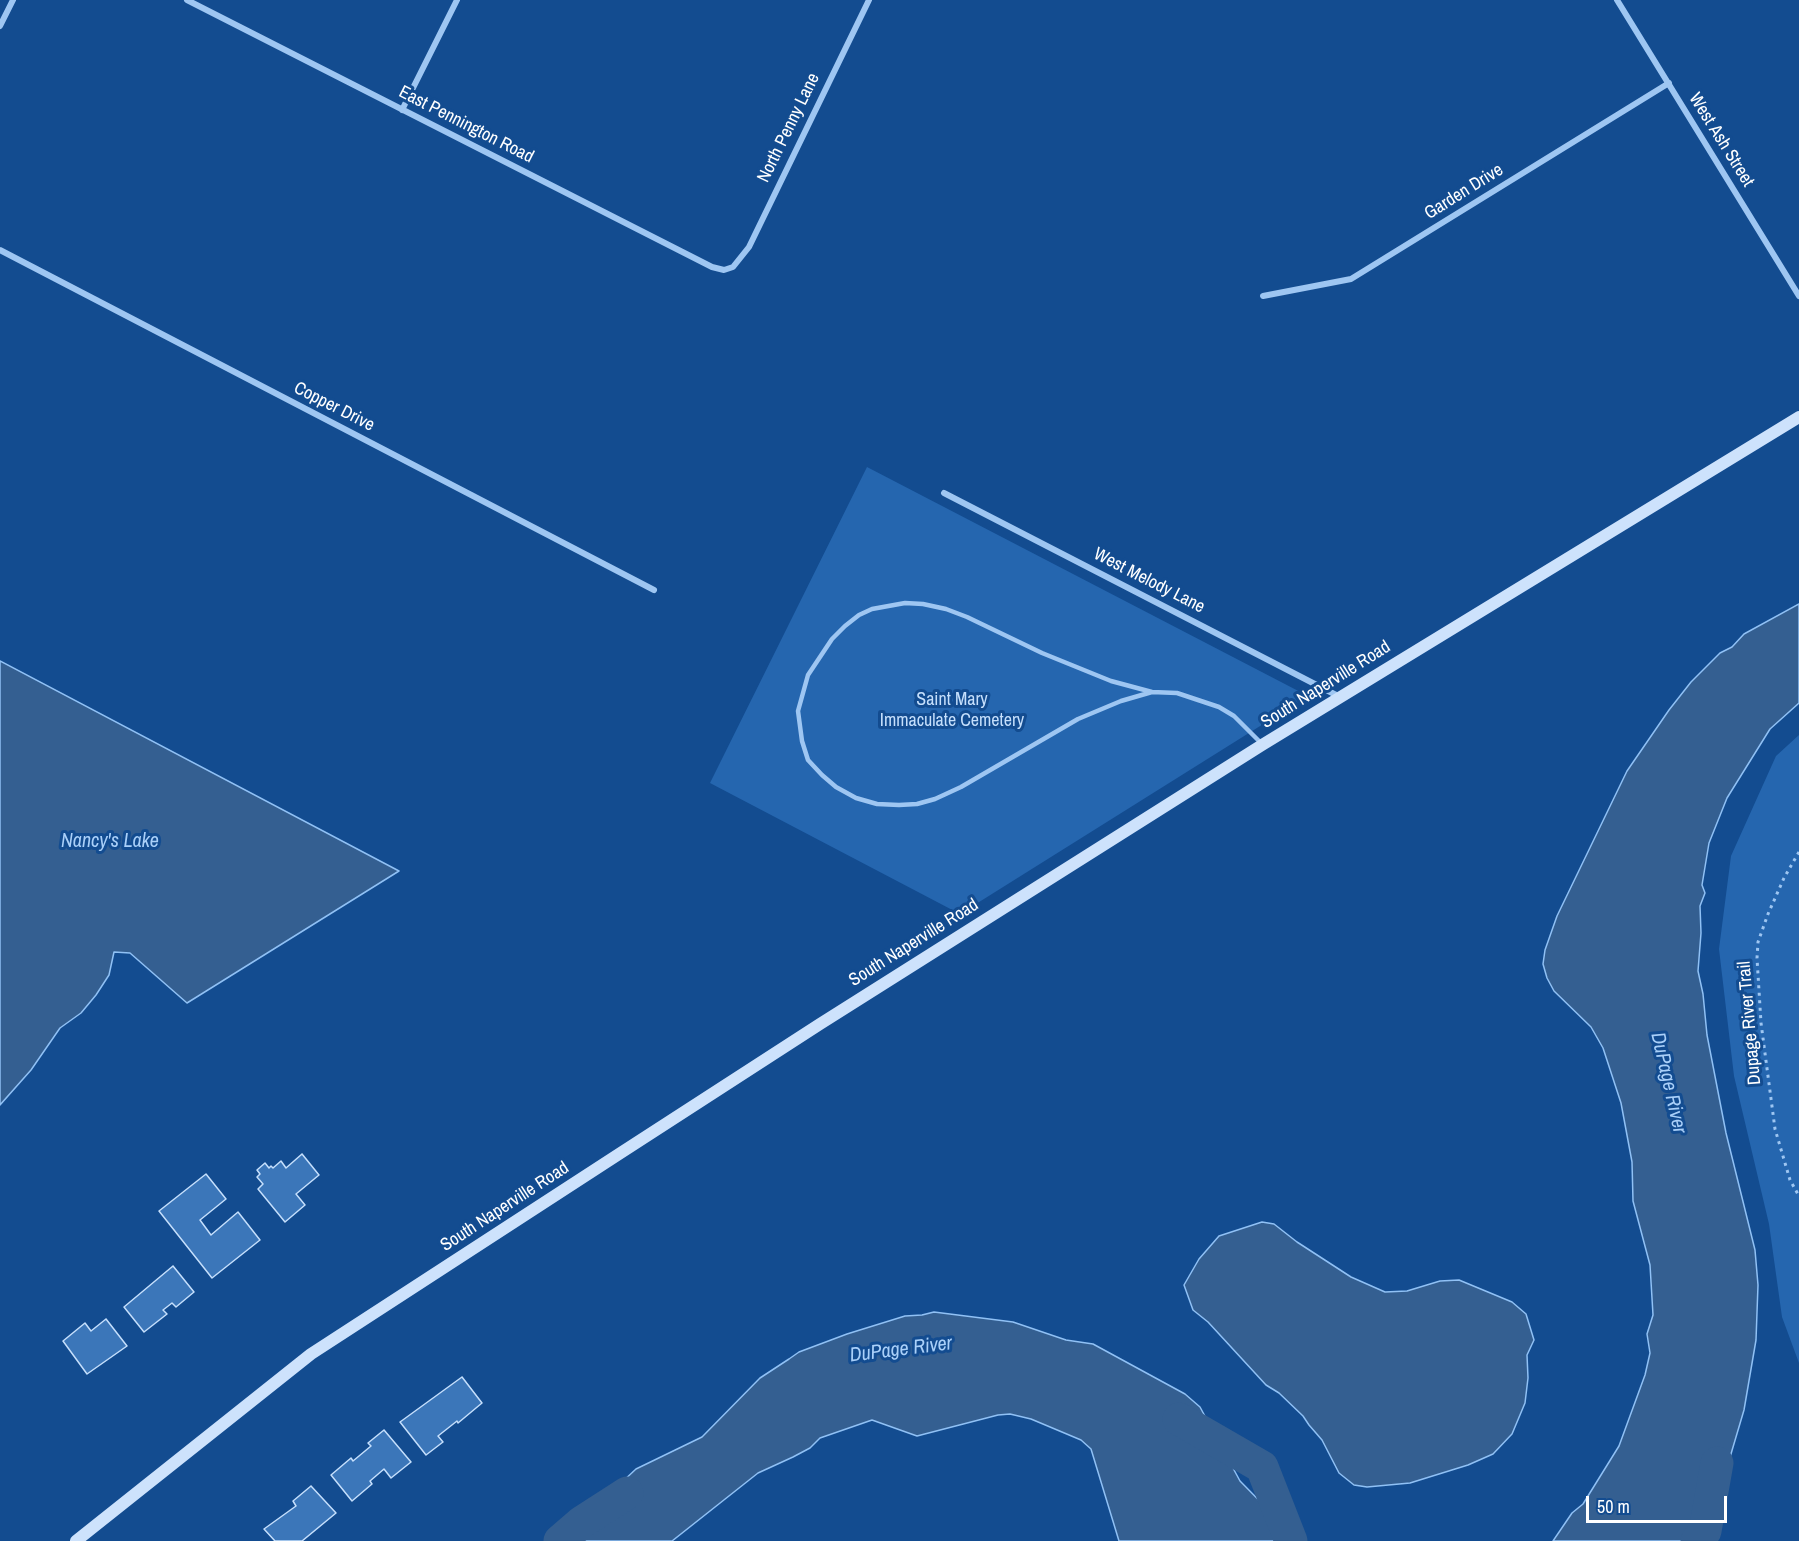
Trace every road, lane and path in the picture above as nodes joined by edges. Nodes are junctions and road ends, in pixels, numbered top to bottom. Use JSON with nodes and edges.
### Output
{"nodes":[{"id":1,"x":13,"y":0,"type":"edge"},
{"id":2,"x":187,"y":0,"type":"edge"},
{"id":3,"x":456,"y":0,"type":"edge"},
{"id":4,"x":868,"y":0,"type":"edge"},
{"id":5,"x":1617,"y":0,"type":"edge"},
{"id":6,"x":0,"y":26,"type":"edge"},
{"id":7,"x":1669,"y":83,"type":"junction"},
{"id":8,"x":402,"y":110,"type":"junction"},
{"id":9,"x":0,"y":250,"type":"edge"},
{"id":10,"x":733,"y":267,"type":"joint"},
{"id":11,"x":1263,"y":296,"type":"dead end"},
{"id":12,"x":1799,"y":296,"type":"edge"},
{"id":13,"x":1799,"y":417,"type":"edge"},
{"id":14,"x":944,"y":493,"type":"dead end"},
{"id":15,"x":654,"y":590,"type":"dead end"},
{"id":16,"x":1152,"y":692,"type":"junction"},
{"id":17,"x":1341,"y":697,"type":"junction"},
{"id":18,"x":1263,"y":745,"type":"junction"},
{"id":19,"x":1799,"y":852,"type":"edge"},
{"id":20,"x":1799,"y":1196,"type":"edge"},
{"id":21,"x":76,"y":1541,"type":"edge"}],
"edges":[{"from":1,"to":6,"type":"street"},
{"from":2,"to":8,"type":"street","name":"East Pennington Road"},
{"from":3,"to":8,"type":"street"},
{"from":4,"to":10,"type":"street","name":"North Penny Lane"},
{"from":5,"to":7,"type":"street","name":"West Ash Street"},
{"from":7,"to":11,"type":"street","name":"Garden Drive"},
{"from":7,"to":12,"type":"street","name":"West Ash Street"},
{"from":8,"to":10,"type":"street","name":"East Pennington Road"},
{"from":9,"to":15,"type":"street","name":"Copper Drive"},
{"from":13,"to":17,"type":"main road","name":"South Naperville Road"},
{"from":14,"to":17,"type":"street","name":"West Melody Lane"},
{"from":16,"to":16,"type":"lane"},
{"from":16,"to":18,"type":"lane"},
{"from":17,"to":18,"type":"main road","name":"South Naperville Road"},
{"from":18,"to":21,"type":"main road","name":"South Naperville Road"},
{"from":19,"to":20,"type":"path","name":"Dupage River Trail"}]}
